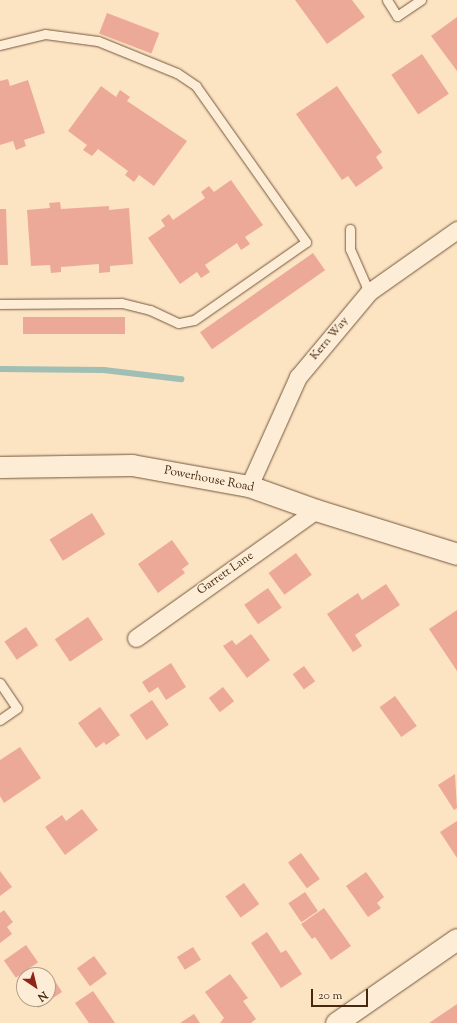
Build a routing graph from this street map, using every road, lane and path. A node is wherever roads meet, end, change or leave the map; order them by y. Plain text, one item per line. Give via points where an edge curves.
1 (387, 0) edge
2 (421, 0) edge
3 (0, 45) edge
4 (350, 228) dead end
5 (457, 230) edge
6 (369, 292) junction
7 (0, 304) edge
8 (0, 467) edge
9 (249, 486) junction
10 (316, 510) junction
11 (457, 554) edge
12 (136, 638) dead end
13 (0, 684) edge
14 (0, 720) edge
15 (457, 939) edge
16 (336, 1023) edge

1 - 2 lane via 398,16
3 - 7 lane via 46,34 98,41 177,73 196,86 306,242 194,320 178,323 150,310 121,303
4 - 6 lane via 350,249
5 - 6 street, Kern Way
6 - 9 street, Kern Way via 298,377
8 - 9 street, Powerhouse Road via 132,465
9 - 10 street, Powerhouse Road
10 - 11 street, Powerhouse Road
10 - 12 street, Garrett Lane
13 - 14 lane via 17,708
15 - 16 street

